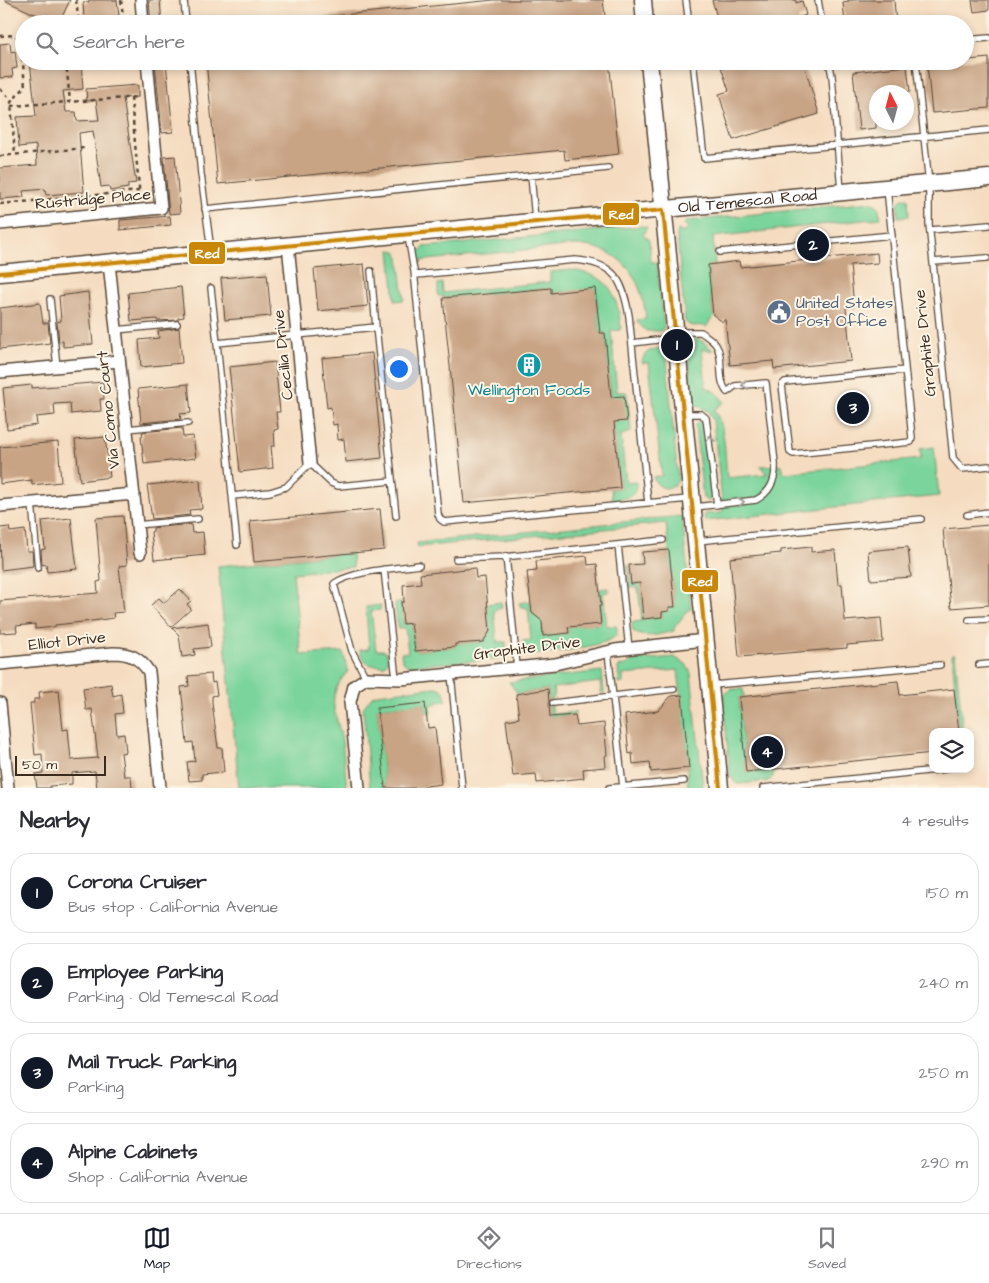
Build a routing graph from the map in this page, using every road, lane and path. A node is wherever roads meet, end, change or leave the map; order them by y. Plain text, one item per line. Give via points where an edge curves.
1 (76, 0) edge
2 (121, 0) edge
3 (141, 0) edge
4 (184, 0) edge
5 (643, 0) edge
6 (686, 0) edge
7 (818, 0) edge
8 (78, 15) edge
9 (123, 15) edge
10 (140, 15) edge
11 (185, 15) edge
12 (644, 15) edge
13 (688, 15) edge
14 (820, 15) edge
15 (0, 36) edge
16 (15, 36) edge
17 (989, 38) edge
18 (974, 39) edge
19 (23, 70) edge
20 (67, 70) edge
21 (148, 70) edge
22 (191, 70) edge
23 (650, 70) edge
24 (694, 70) edge
25 (830, 70) edge
26 (917, 70) edge
27 (0, 89) edge
28 (143, 97) dead end
29 (131, 98) junction
30 (12, 101) junction
31 (70, 102) junction
32 (11, 106) junction
33 (989, 130) edge
34 (924, 136) junction
35 (837, 145) junction
36 (86, 148) dead end
37 (15, 155) junction
38 (0, 156) edge
39 (608, 168) dead end
40 (531, 176) junction
41 (989, 178) edge
42 (929, 184) junction
43 (887, 188) junction
44 (139, 190) junction
45 (841, 193) junction
46 (140, 203) dead end
47 (0, 204) edge
48 (205, 209) junction
49 (663, 210) junction
50 (535, 222) junction
51 (0, 224) edge
52 (989, 224) edge
53 (930, 230) junction
54 (408, 234) junction
55 (892, 235) junction
56 (288, 245) junction
57 (720, 252) dead end
58 (211, 253) junction
59 (987, 258) dead end
60 (933, 262) junction
61 (108, 263) junction
62 (371, 271) dead end
63 (414, 271) junction
64 (0, 273) edge
65 (211, 288) dead end
66 (50, 299) dead end
67 (177, 324) dead end
68 (376, 327) junction
69 (116, 330) junction
70 (297, 335) junction
71 (676, 335) junction
72 (217, 343) junction
73 (632, 343) junction
74 (119, 361) junction
75 (57, 367) junction
76 (905, 370) junction
77 (0, 372) edge
78 (683, 414) junction
79 (188, 423) dead end
80 (127, 430) junction
81 (310, 463) junction
82 (989, 466) edge
83 (392, 481) junction
84 (134, 494) junction
85 (233, 496) junction
86 (32, 503) junction
87 (648, 503) junction
88 (692, 503) junction
89 (717, 505) junction
90 (0, 506) edge
91 (989, 512) edge
92 (967, 515) dead end
93 (396, 516) dead end
94 (198, 519) dead end
95 (921, 519) dead end
96 (137, 525) junction
97 (662, 540) dead end
98 (696, 541) junction
99 (237, 545) dead end
100 (618, 545) junction
101 (140, 553) dead end
102 (506, 556) junction
103 (456, 559) dead end
104 (419, 565) dead end
105 (38, 568) dead end
106 (384, 569) junction
107 (989, 618) edge
108 (969, 620) dead end
109 (705, 640) junction
110 (628, 649) junction
111 (608, 652) junction
112 (0, 664) edge
113 (989, 664) edge
114 (940, 665) dead end
115 (979, 665) dead end
116 (517, 667) junction
117 (451, 674) junction
118 (366, 678) junction
119 (396, 679) junction
120 (710, 685) junction
121 (674, 689) dead end
122 (613, 696) junction
123 (0, 703) edge
124 (553, 703) dead end
125 (929, 771) edge
126 (684, 782) dead end
127 (623, 787) junction
128 (8, 788) edge
129 (160, 788) edge
130 (359, 788) edge
131 (462, 788) edge
132 (609, 788) edge
133 (720, 788) edge
134 (763, 788) edge

1 - 8 path
2 - 9 path
3 - 10 street
4 - 11 lane
5 - 12 street
6 - 13 lane
7 - 14 lane
15 - 16 path
17 - 18 lane
19 - 30 path via 24,87
20 - 31 path
21 - 51 street, Rustridge Place via 161,208
22 - 48 lane
23 - 49 street
24 - 35 lane via 704,158
25 - 35 lane
26 - 34 lane, Graphite Drive
27 - 30 path
28 - 29 path
29 - 31 path
29 - 44 path
30 - 32 path
31 - 32 path
32 - 37 path
33 - 34 lane
34 - 35 lane
34 - 42 lane, Graphite Drive
35 - 45 lane
36 - 37 path
37 - 38 path
39 - 40 lane
40 - 48 lane
40 - 50 lane
41 - 42 street, Old Temescal Road
42 - 43 street, Old Temescal Road
42 - 53 lane, Graphite Drive
43 - 45 street, Old Temescal Road
43 - 55 lane
44 - 46 path
44 - 47 path
45 - 49 street, Old Temescal Road
48 - 58 lane
49 - 50 street, Old Temescal Road
49 - 71 street
50 - 54 street, Old Temescal Road
52 - 53 lane
53 - 60 lane, Graphite Drive
54 - 56 street, Old Temescal Road
54 - 63 lane
55 - 57 lane
55 - 76 lane
56 - 58 street, Old Temescal Road
56 - 70 street, Cecilia Drive
58 - 61 street, Old Temescal Road
59 - 60 lane
60 - 82 lane, Graphite Drive via 953,458 962,469
61 - 64 street, Old Temescal Road
61 - 69 street, Via Como Court
62 - 68 lane
63 - 73 lane via 416,275 423,275 575,260 593,263 614,275 622,284
63 - 87 lane via 440,519 444,522
65 - 72 lane
66 - 75 lane
67 - 69 lane
68 - 70 lane
68 - 83 lane
69 - 74 street, Via Como Court
70 - 72 lane
70 - 81 street, Cecilia Drive
71 - 73 lane
71 - 78 street
89 -> 71 lane via 756,500 774,481 767,386 763,382 735,386 727,392 721,381 716,344 701,332
72 - 85 lane
73 - 87 lane
74 - 75 street
74 - 80 street, Via Como Court
75 - 77 street
76 - 76 lane via 911,442 790,452 782,385 785,382
78 - 88 street
89 -> 78 lane via 706,418 701,414
79 - 80 lane
80 - 84 street, Via Como Court
81 - 83 lane via 338,486
81 - 85 lane via 286,486 270,492
83 - 93 lane
84 - 86 street
84 - 96 street, Via Como Court
85 - 99 lane
86 - 90 street
86 - 105 lane
87 - 88 lane
88 - 89 lane
88 - 98 street
91 - 92 lane
94 - 96 lane
95 - 98 lane
96 - 101 street, Via Como Court
97 - 100 lane
98 - 109 street
100 - 102 lane
100 - 110 lane
102 - 103 lane
102 - 116 lane
104 - 106 lane
106 - 118 lane via 334,584 352,651
106 - 119 lane
107 - 108 lane
109 - 110 street, Graphite Drive
109 - 120 street
110 - 111 street, Graphite Drive
111 - 116 street, Graphite Drive via 555,664
111 - 122 lane
112 - 129 street, Elliot Drive via 113,652 137,658 149,672
113 - 115 lane
114 - 120 lane
116 - 117 street, Graphite Drive
117 - 119 street, Graphite Drive
117 - 131 lane
118 - 119 street, Graphite Drive
118 - 130 street via 354,686 350,702
120 - 133 street
121 - 122 lane
122 - 124 lane
122 - 127 lane
123 - 128 street
125 - 134 lane
126 - 127 lane
127 - 132 lane

